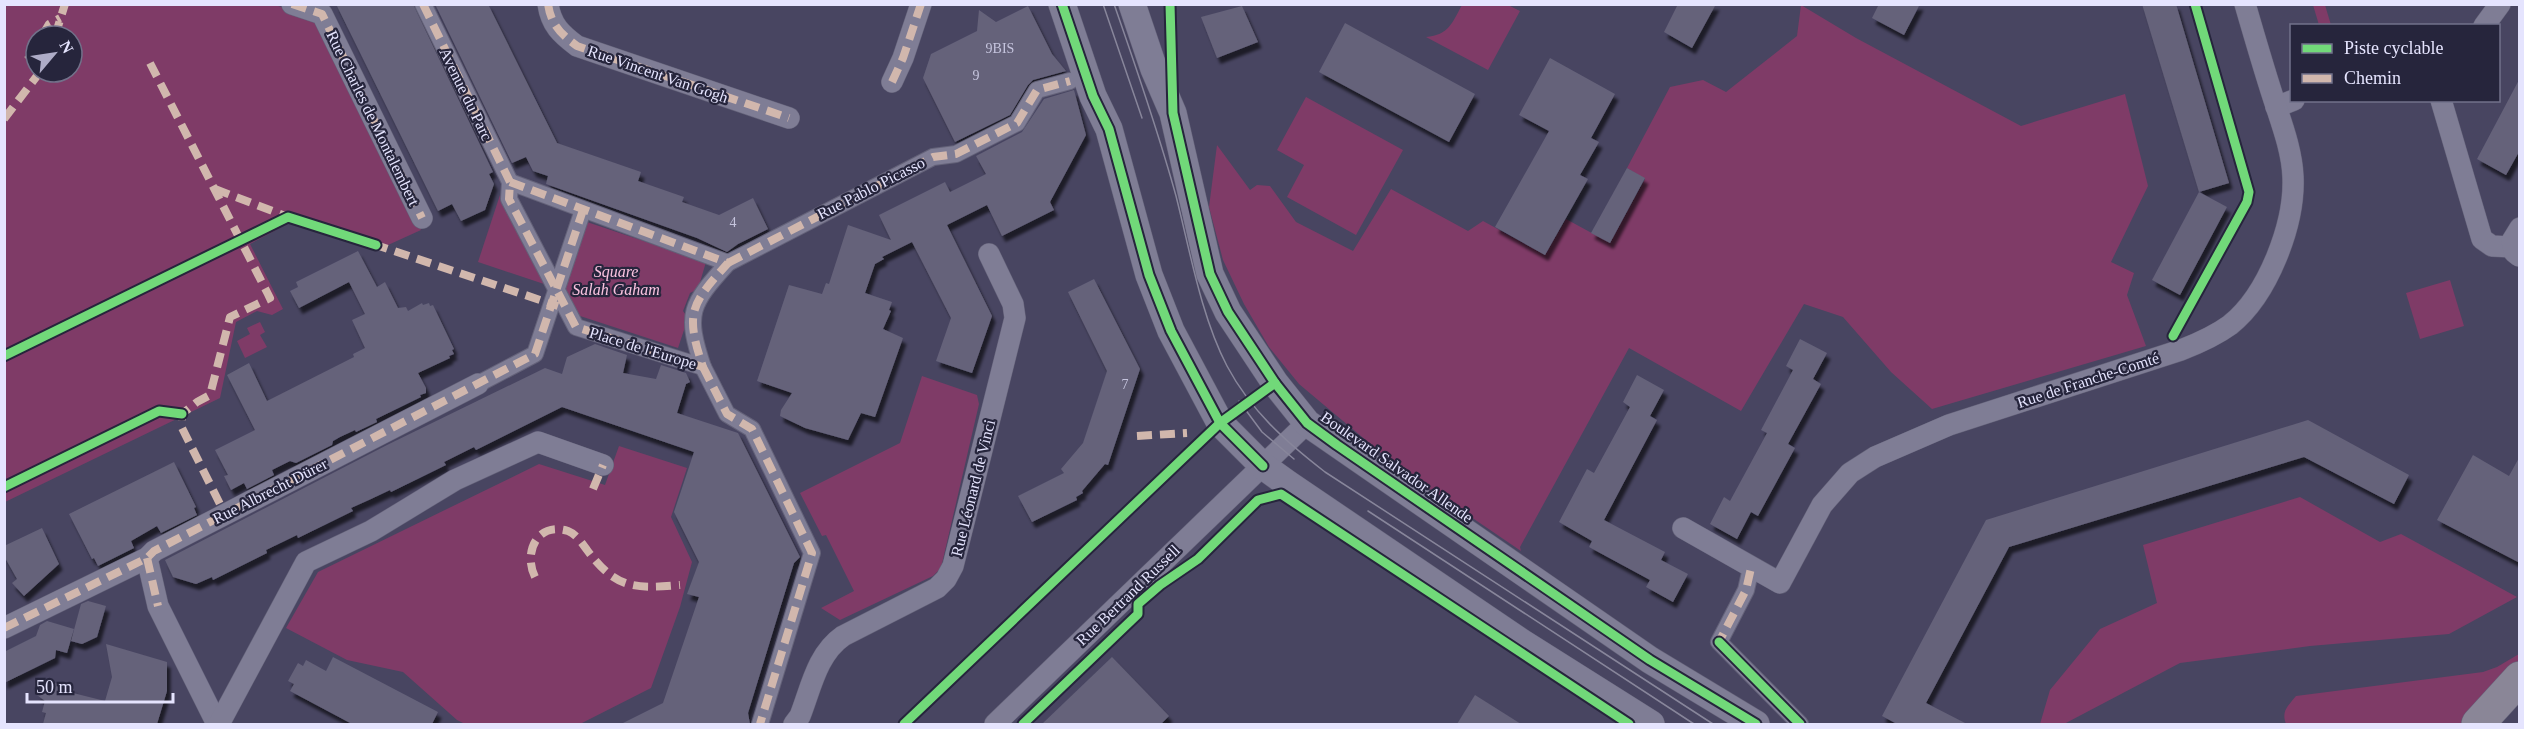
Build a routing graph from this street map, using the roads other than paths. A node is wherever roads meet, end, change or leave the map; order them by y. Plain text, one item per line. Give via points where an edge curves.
1 (292, 4) edge
2 (423, 4) edge
3 (548, 4) edge
4 (921, 4) edge
5 (1062, 4) edge
6 (1132, 4) edge
7 (2245, 4) edge
8 (2500, 4) edge
9 (2485, 24) edge
10 (1070, 81) dead end
11 (892, 82) dead end
12 (2442, 102) edge
13 (2285, 104) edge
14 (789, 118) dead end
15 (510, 182) junction
16 (583, 210) junction
17 (422, 218) dead end
18 (2517, 244) edge
19 (988, 254) dead end
20 (728, 264) junction
21 (556, 291) junction
22 (703, 367) junction
23 (478, 384) joint
24 (1307, 423) junction
25 (603, 465) dead end
26 (1263, 466) junction
27 (1683, 528) dead end
28 (147, 558) junction
29 (1751, 568) junction
30 (4, 628) edge
31 (2520, 678) edge
32 (218, 724) edge
33 (760, 724) edge
34 (794, 724) edge
35 (995, 724) edge
36 (1651, 724) edge
37 (1756, 724) edge
38 (1800, 724) edge
39 (2478, 724) edge

1 - 17 street, Rue Charles de Montalembert via 322,15
2 - 15 street, Avenue du Parc
3 - 14 street, Rue Vincent Van Gogh via 550,17 560,33 577,46
4 - 11 street
5 - 26 street via 1093,96 1109,129 1149,275 1171,331 1220,423
6 - 24 street, Boulevard Salvador Allende via 1173,112 1210,274 1246,340
7 - 13 street, Rue de Franche-Comté
8 - 9 street
10 - 20 street, Rue Pablo Picasso via 1037,90 1017,123 956,154 933,157
12 - 18 street via 2482,239 2492,246
13 - 29 street, Rue de Franche-Comté via 2285,136 2293,176 2291,211 2278,255 2254,300 2232,324 2210,339 2181,350 1949,425 1875,457 1850,473 1822,505 1780,583
15 - 16 street
15 - 21 street, Place de l'Europe via 509,199
16 - 20 street
16 - 21 street
19 - 34 street, Rue Léonard de Vinci via 1013,304 1015,318 953,566 937,588 833,642
20 - 22 street, Place de l'Europe via 699,296 694,311 691,330
21 - 22 street, Place de l'Europe via 576,327
21 - 23 street, Rue Albrecht Dürer via 535,354
22 - 33 street via 728,414 752,429 812,553
23 - 28 street, Rue Albrecht Dürer
24 - 26 street, Rue Bertrand Russell
24 - 37 street, Boulevard Salvador Allende via 1650,660
25 - 32 street via 538,442 455,480 370,531 306,562
26 - 35 street, Rue Bertrand Russell
26 - 36 street via 1521,642
27 - 29 street, Rue de Franche-Comté
28 - 30 street, Rue Albrecht Dürer
28 - 32 street via 158,606
29 - 38 street via 1746,590 1719,642
31 - 39 main road

